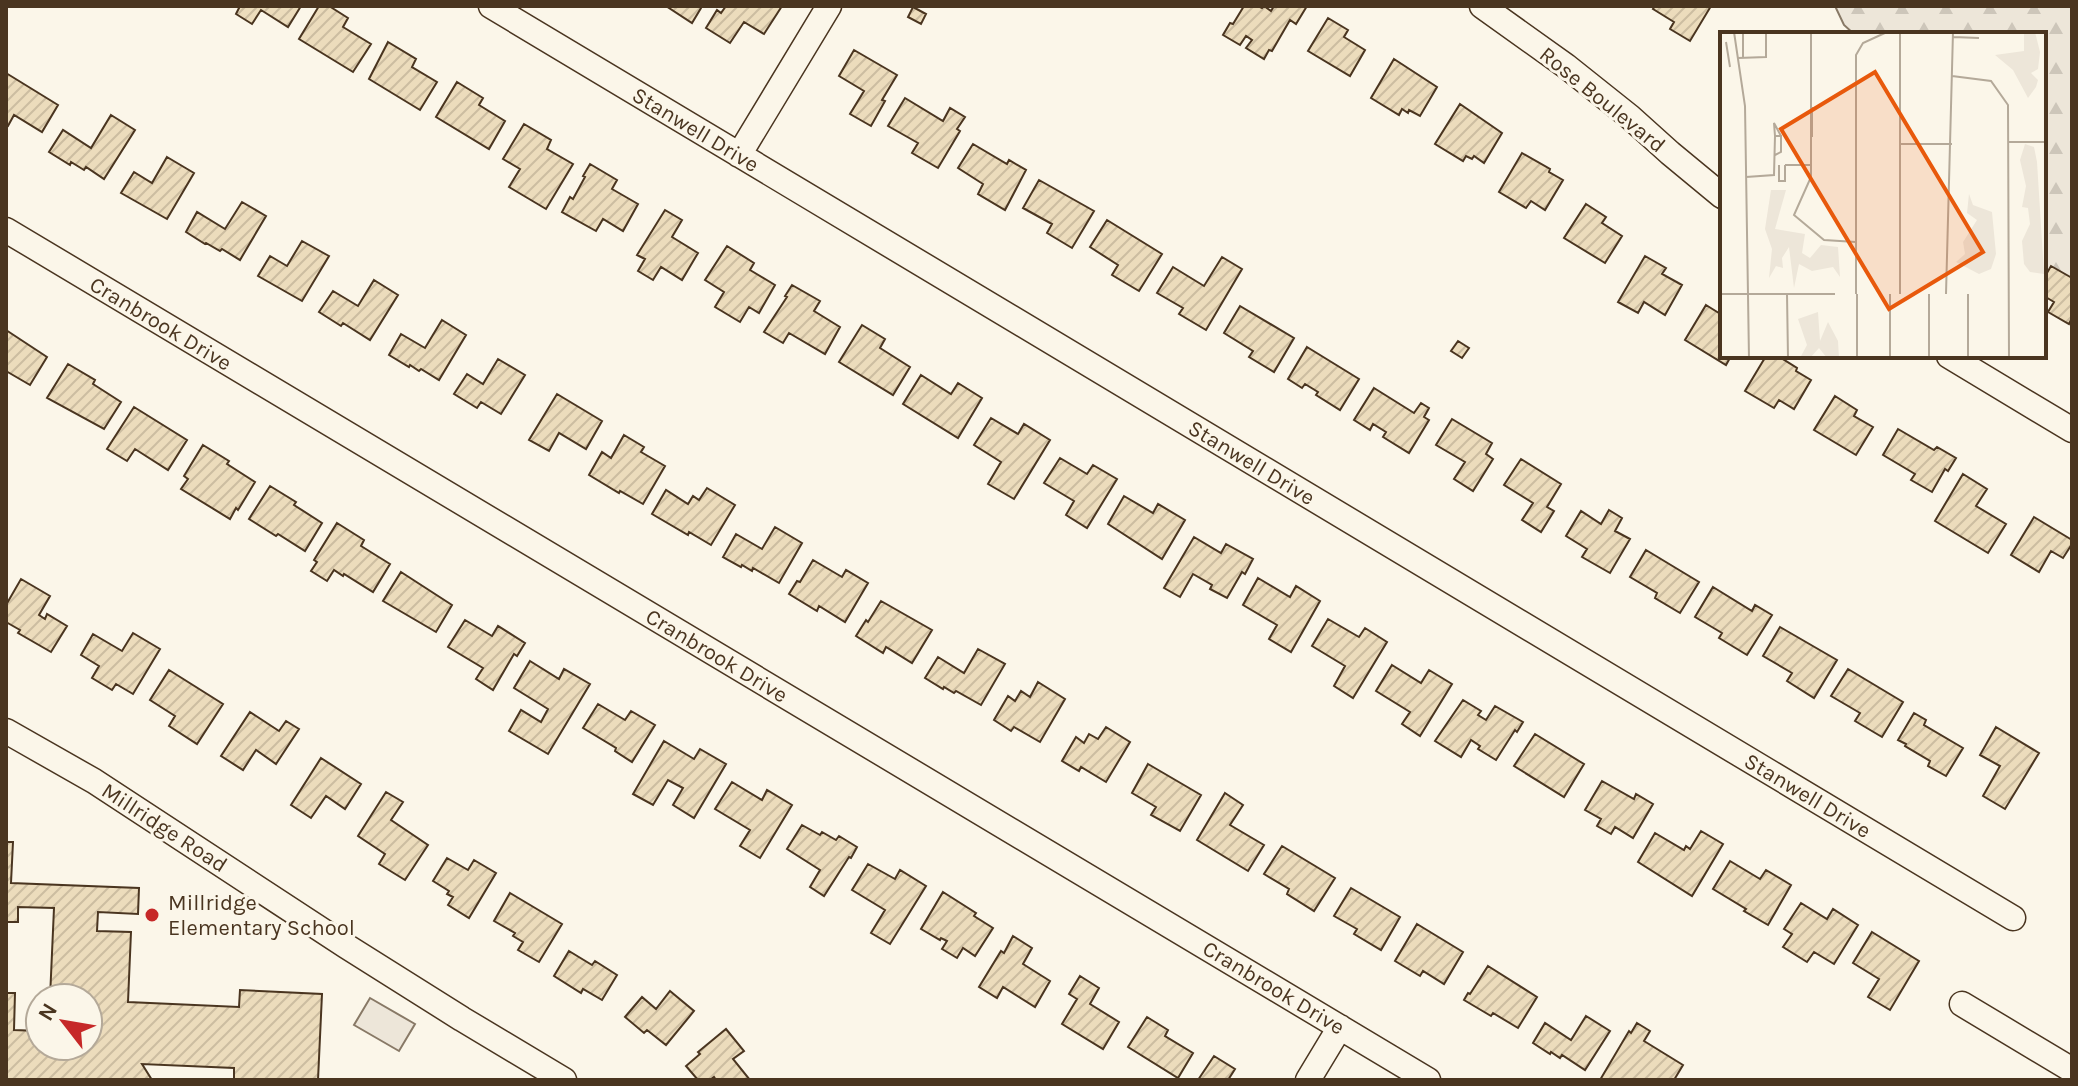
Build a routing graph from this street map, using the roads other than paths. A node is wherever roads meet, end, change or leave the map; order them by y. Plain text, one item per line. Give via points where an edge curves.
1 (491, 6) edge
2 (829, 6) edge
3 (1482, 6) edge
4 (739, 155) junction
5 (1720, 194) edge
6 (6, 230) edge
7 (1952, 358) edge
8 (2072, 430) edge
9 (6, 731) edge
10 (2013, 918) dead end
11 (1962, 1004) dead end
12 (1340, 1027) junction
13 (2072, 1070) edge
14 (564, 1080) edge
15 (1308, 1080) edge
16 (1428, 1080) edge

1 - 4 street, Stanwell Drive
2 - 4 street
3 - 5 street, Rose Boulevard via 1566,66
4 - 10 street, Stanwell Drive
6 - 12 street, Cranbrook Drive
7 - 8 street
9 - 14 street, Millridge Road via 94,781
11 - 13 street
12 - 15 street
12 - 16 street, Cranbrook Drive

